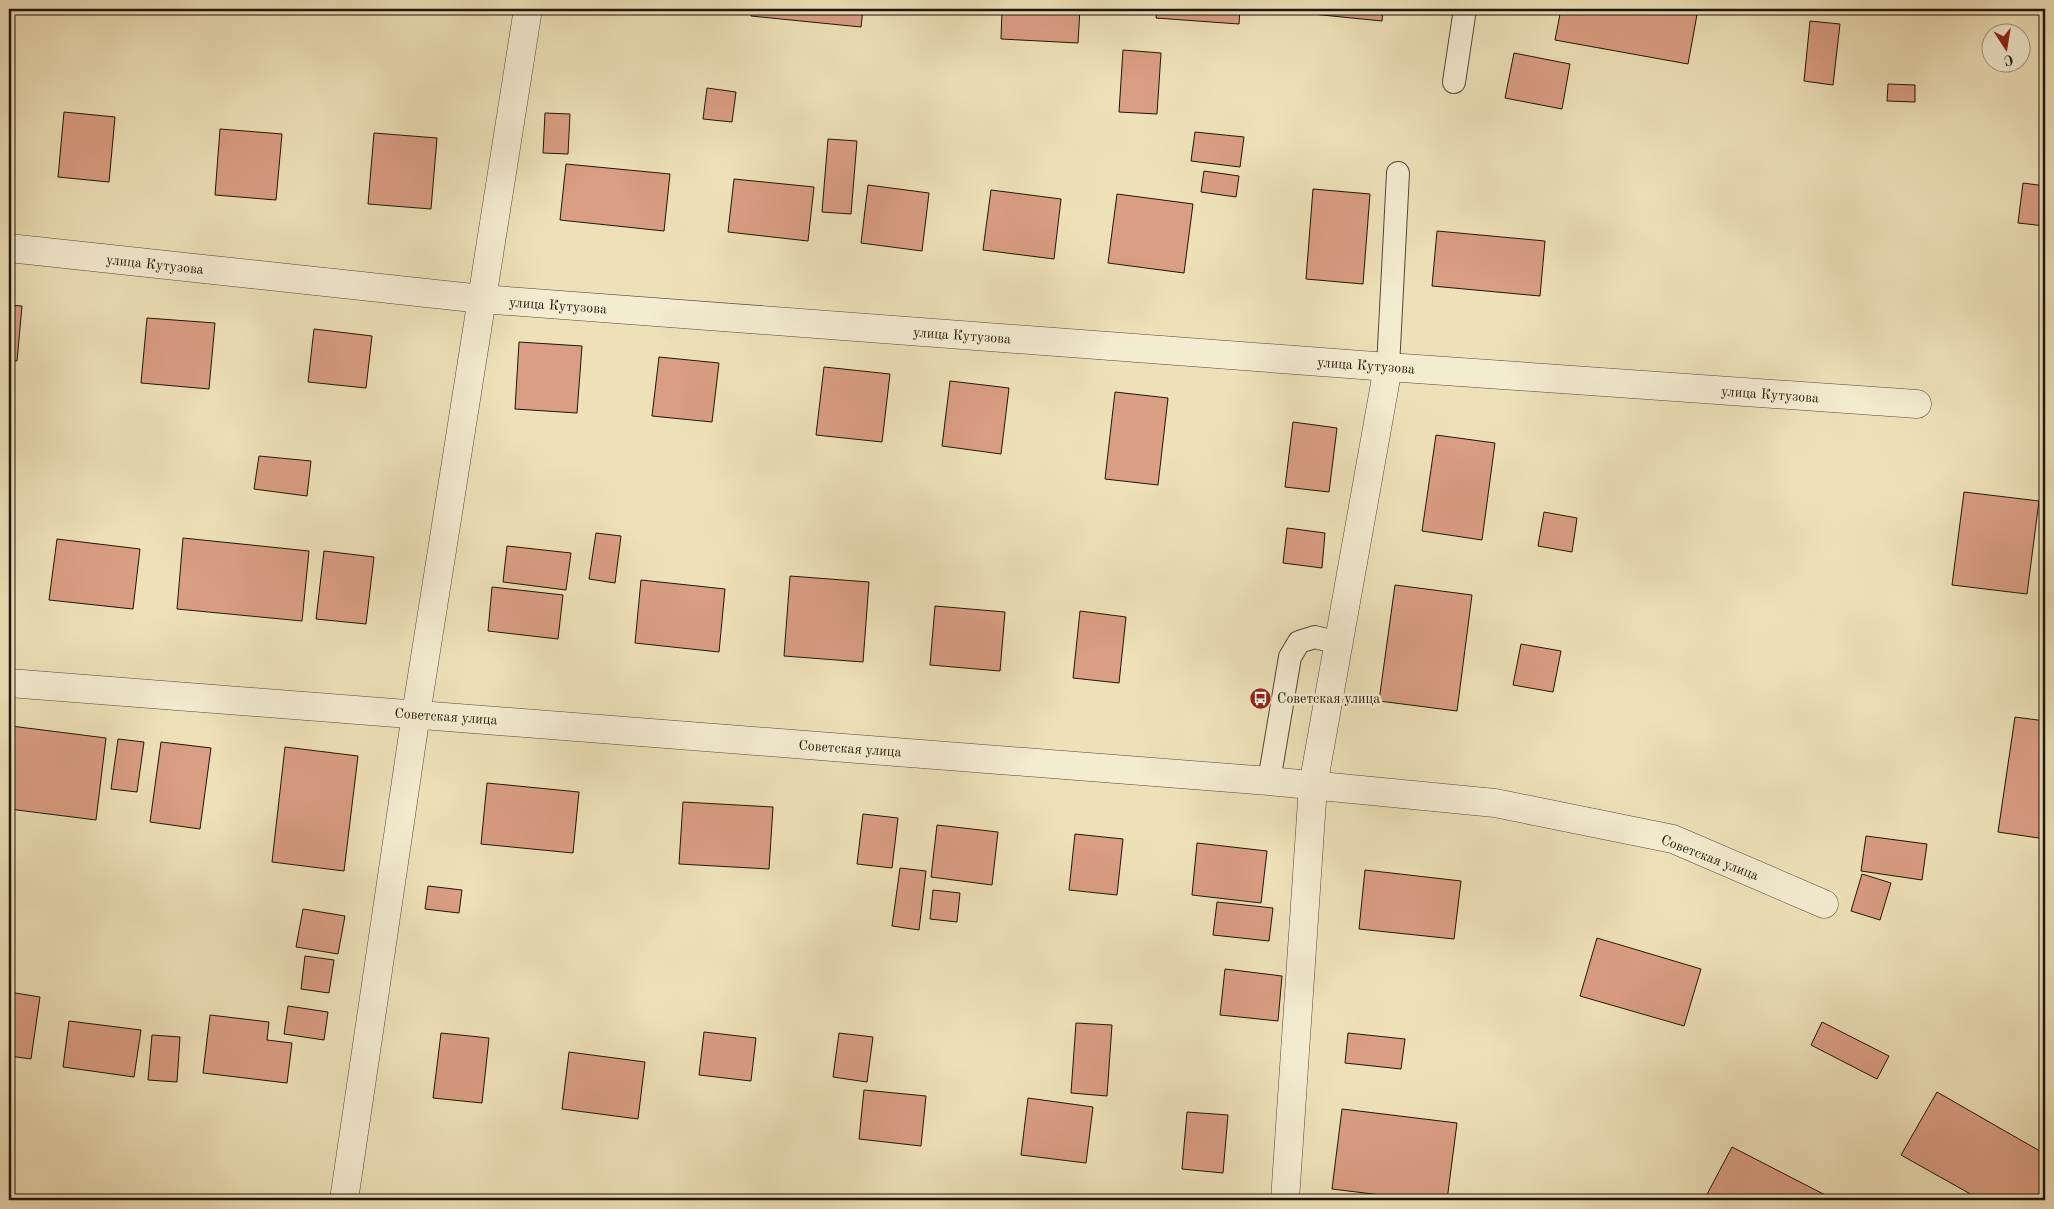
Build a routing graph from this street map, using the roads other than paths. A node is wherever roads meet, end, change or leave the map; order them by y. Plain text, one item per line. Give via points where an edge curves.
1 (528, 9) edge
2 (1465, 9) edge
3 (1454, 82) dead end
4 (1398, 173) dead end
5 (9, 248) edge
6 (482, 299) junction
7 (1388, 367) junction
8 (1917, 404) dead end
9 (1338, 643) junction
10 (9, 683) edge
11 (416, 714) junction
12 (1269, 781) junction
13 (1313, 786) junction
14 (1824, 904) dead end
15 (344, 1200) edge
16 (1284, 1200) edge

1 - 6 street
2 - 3 lane
4 - 7 lane
5 - 6 street, улица Кутузова
6 - 7 street, улица Кутузова
6 - 11 street
7 - 8 street, улица Кутузова
7 - 9 street
9 - 12 lane via 1315,637 1300,642 1290,657
9 - 13 street
10 - 11 street, Советская улица
11 - 12 street, Советская улица
11 - 15 street
12 - 13 street, Советская улица
13 - 14 street, Советская улица via 1495,803 1673,839
13 - 16 street

